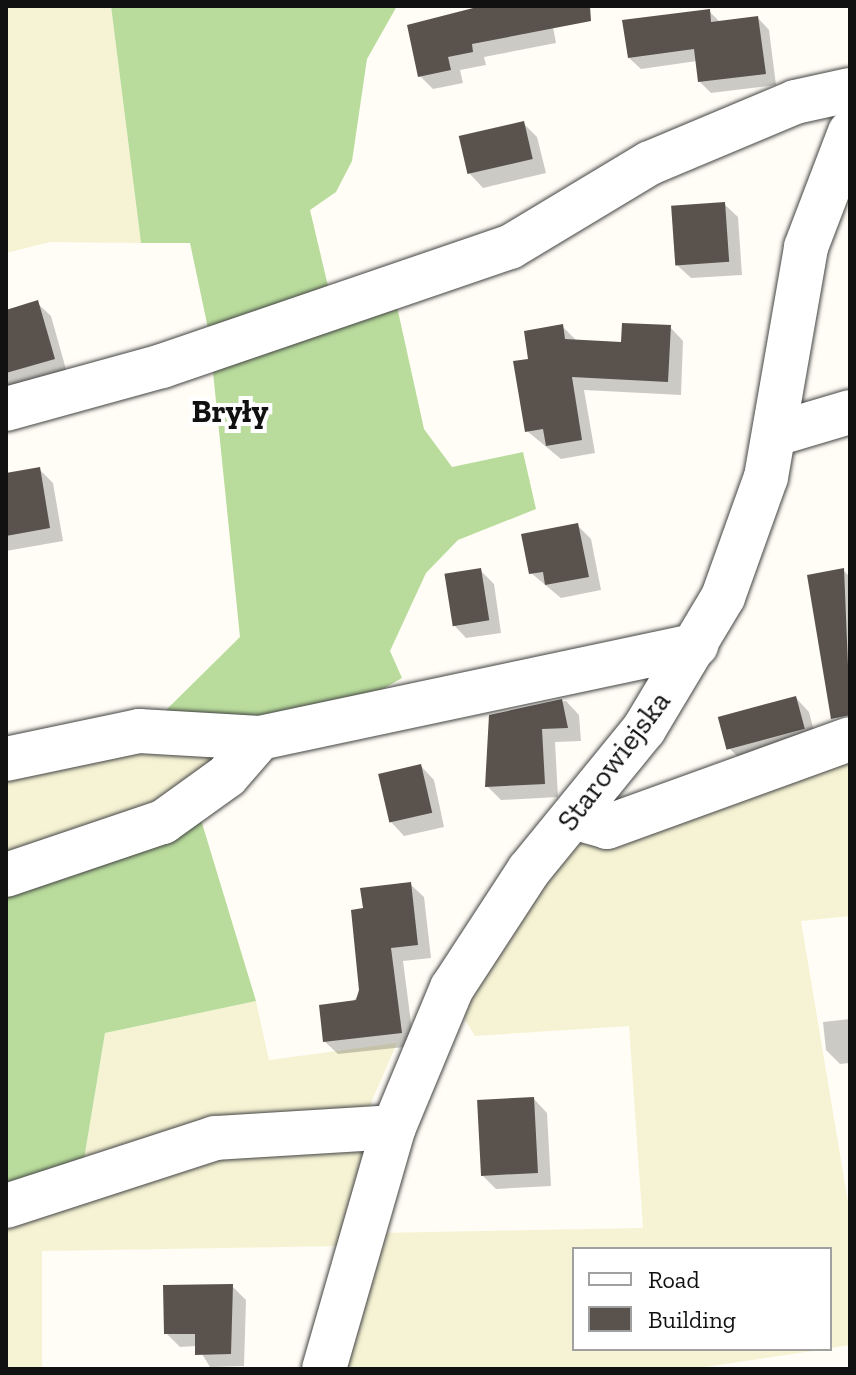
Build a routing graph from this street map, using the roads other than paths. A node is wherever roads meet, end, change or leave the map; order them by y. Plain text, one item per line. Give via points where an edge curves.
1 (850, 90) edge
2 (850, 132) edge
3 (6, 409) edge
4 (850, 412) edge
5 (776, 434) junction
6 (696, 645) junction
7 (260, 738) junction
8 (850, 739) edge
9 (6, 759) edge
10 (573, 817) junction
11 (6, 875) edge
12 (394, 1127) junction
13 (6, 1206) edge
14 (324, 1369) edge

1 - 3 street via 795,102 650,163 510,247 162,366
2 - 5 street, Starowiejska via 800,271
4 - 5 street
5 - 6 street, Starowiejska via 750,532
6 - 7 street
6 - 10 street, Starowiejska via 644,729
7 - 9 street via 139,731
7 - 11 street via 227,776 163,822
8 - 10 street via 607,827
10 - 12 street, Starowiejska via 452,988
12 - 13 street via 215,1138
12 - 14 street, Starowiejska

